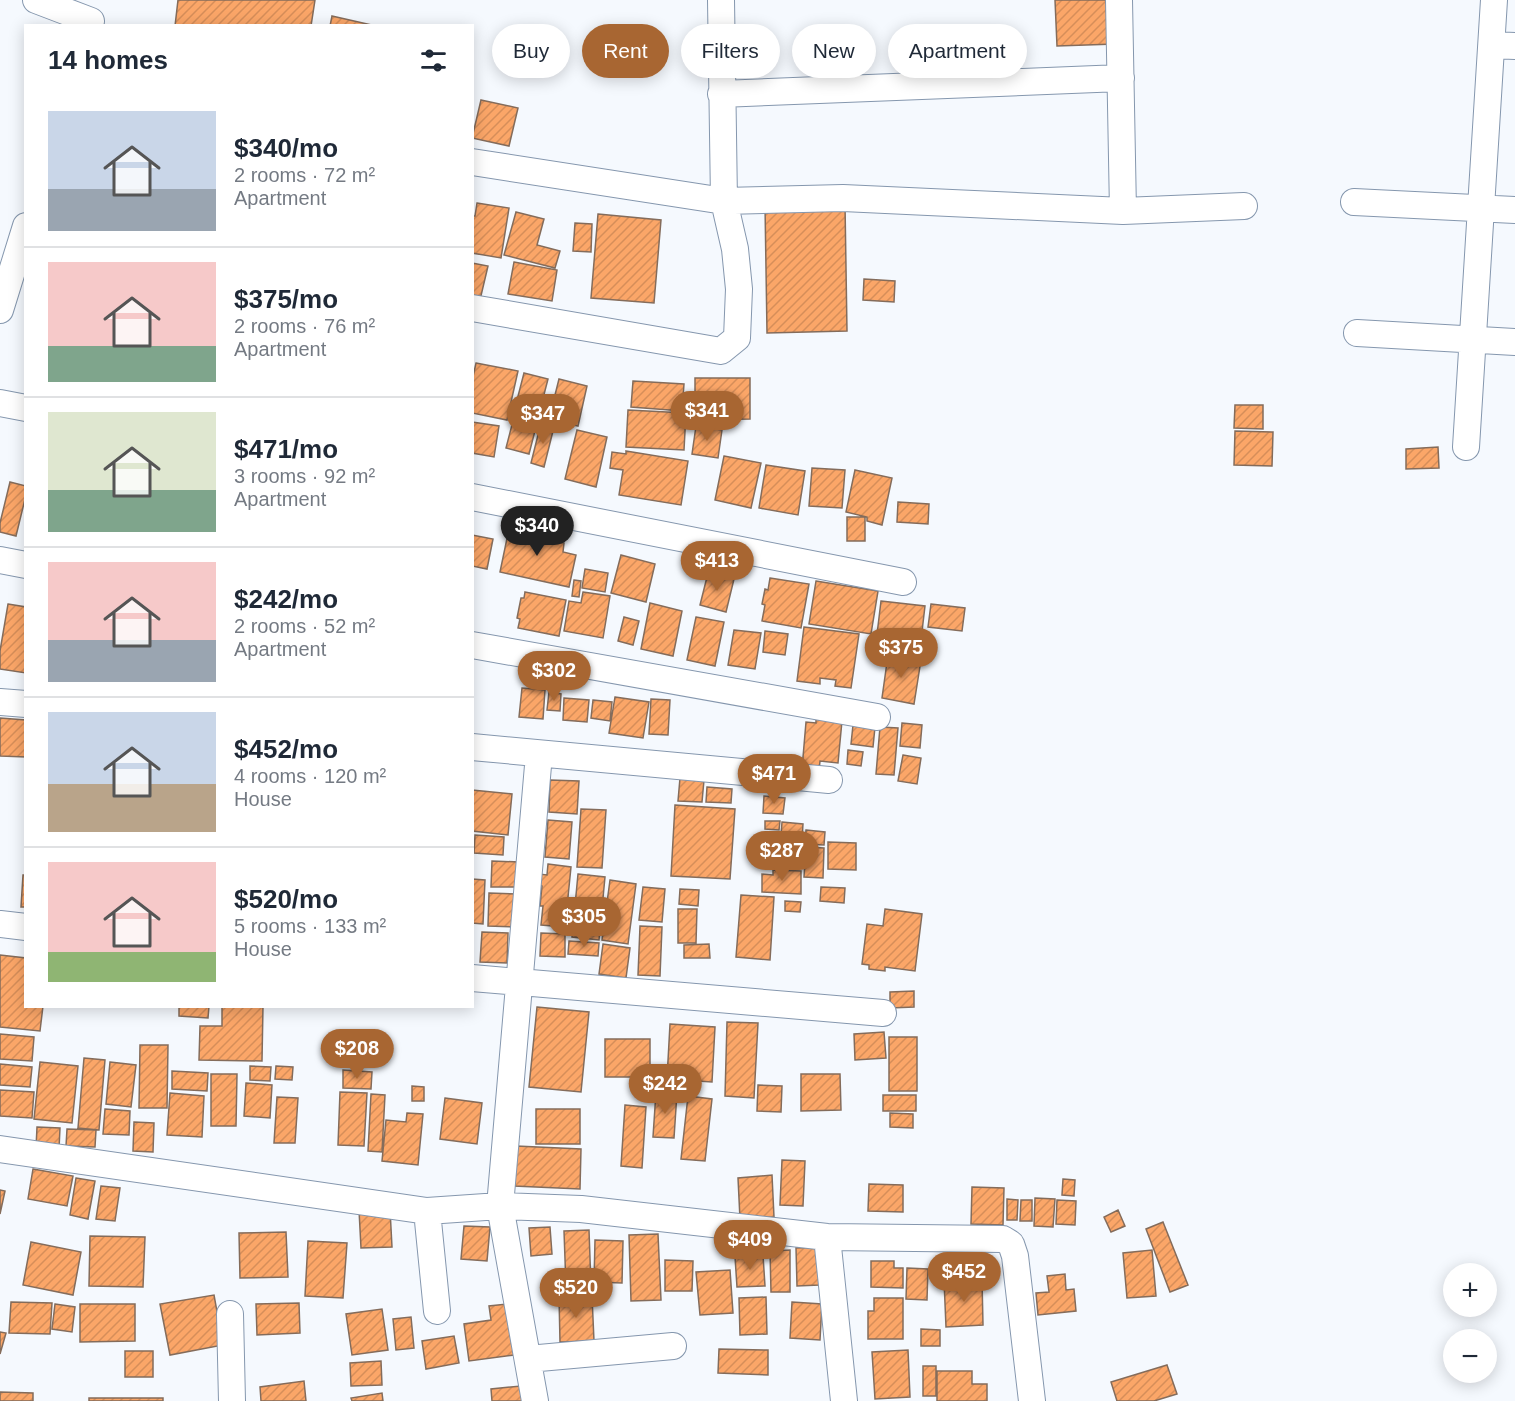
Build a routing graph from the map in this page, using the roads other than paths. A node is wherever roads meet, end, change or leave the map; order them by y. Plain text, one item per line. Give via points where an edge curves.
1 (36, 0) edge
2 (721, 0) edge
3 (1119, 0) edge
4 (1494, 0) edge
5 (92, 15) edge
6 (1503, 45) edge
7 (1121, 78) junction
8 (721, 94) junction
9 (474, 162) edge
10 (724, 201) junction
11 (1354, 202) dead end
12 (1244, 206) dead end
13 (1481, 207) junction
14 (1515, 210) edge
15 (1124, 211) junction
16 (24, 232) edge
17 (474, 308) edge
18 (0, 310) edge
19 (1357, 333) dead end
20 (1473, 339) junction
21 (1515, 342) edge
22 (0, 403) edge
23 (24, 408) edge
24 (1466, 447) dead end
25 (474, 497) edge
26 (0, 560) edge
27 (24, 565) edge
28 (903, 582) dead end
29 (474, 645) edge
30 (0, 702) edge
31 (24, 704) edge
32 (877, 717) dead end
33 (474, 747) edge
34 (539, 754) junction
35 (829, 780) dead end
36 (0, 924) edge
37 (24, 927) edge
38 (474, 978) edge
39 (518, 983) junction
40 (883, 1013) dead end
41 (0, 1149) edge
42 (500, 1206) junction
43 (427, 1211) junction
44 (827, 1237) junction
45 (437, 1311) dead end
46 (230, 1314) dead end
47 (673, 1346) dead end
48 (528, 1359) junction
49 (232, 1401) edge
50 (535, 1401) edge
51 (843, 1401) edge
52 (1032, 1401) edge

1 - 5 street
2 - 8 street
3 - 7 street
4 - 6 street
6 - 13 street
7 - 8 street
7 - 15 street
8 - 10 street
9 - 10 street
10 - 15 street via 843,198
10 - 17 street via 739,289 737,338 721,351
11 - 13 street
12 - 15 street
13 - 14 street
13 - 20 street
16 - 18 street
19 - 20 street
20 - 21 street
20 - 24 street
22 - 23 street
25 - 28 street
26 - 27 street
29 - 32 street
30 - 31 street
33 - 34 street
34 - 35 street
34 - 39 street
36 - 37 street
38 - 39 street
39 - 40 street
39 - 42 street
41 - 43 street
42 - 43 street
42 - 44 street via 581,1209
42 - 48 street
43 - 45 street
44 - 51 street
44 - 52 street via 1003,1239 1011,1244
46 - 49 street
47 - 48 street
48 - 50 street

